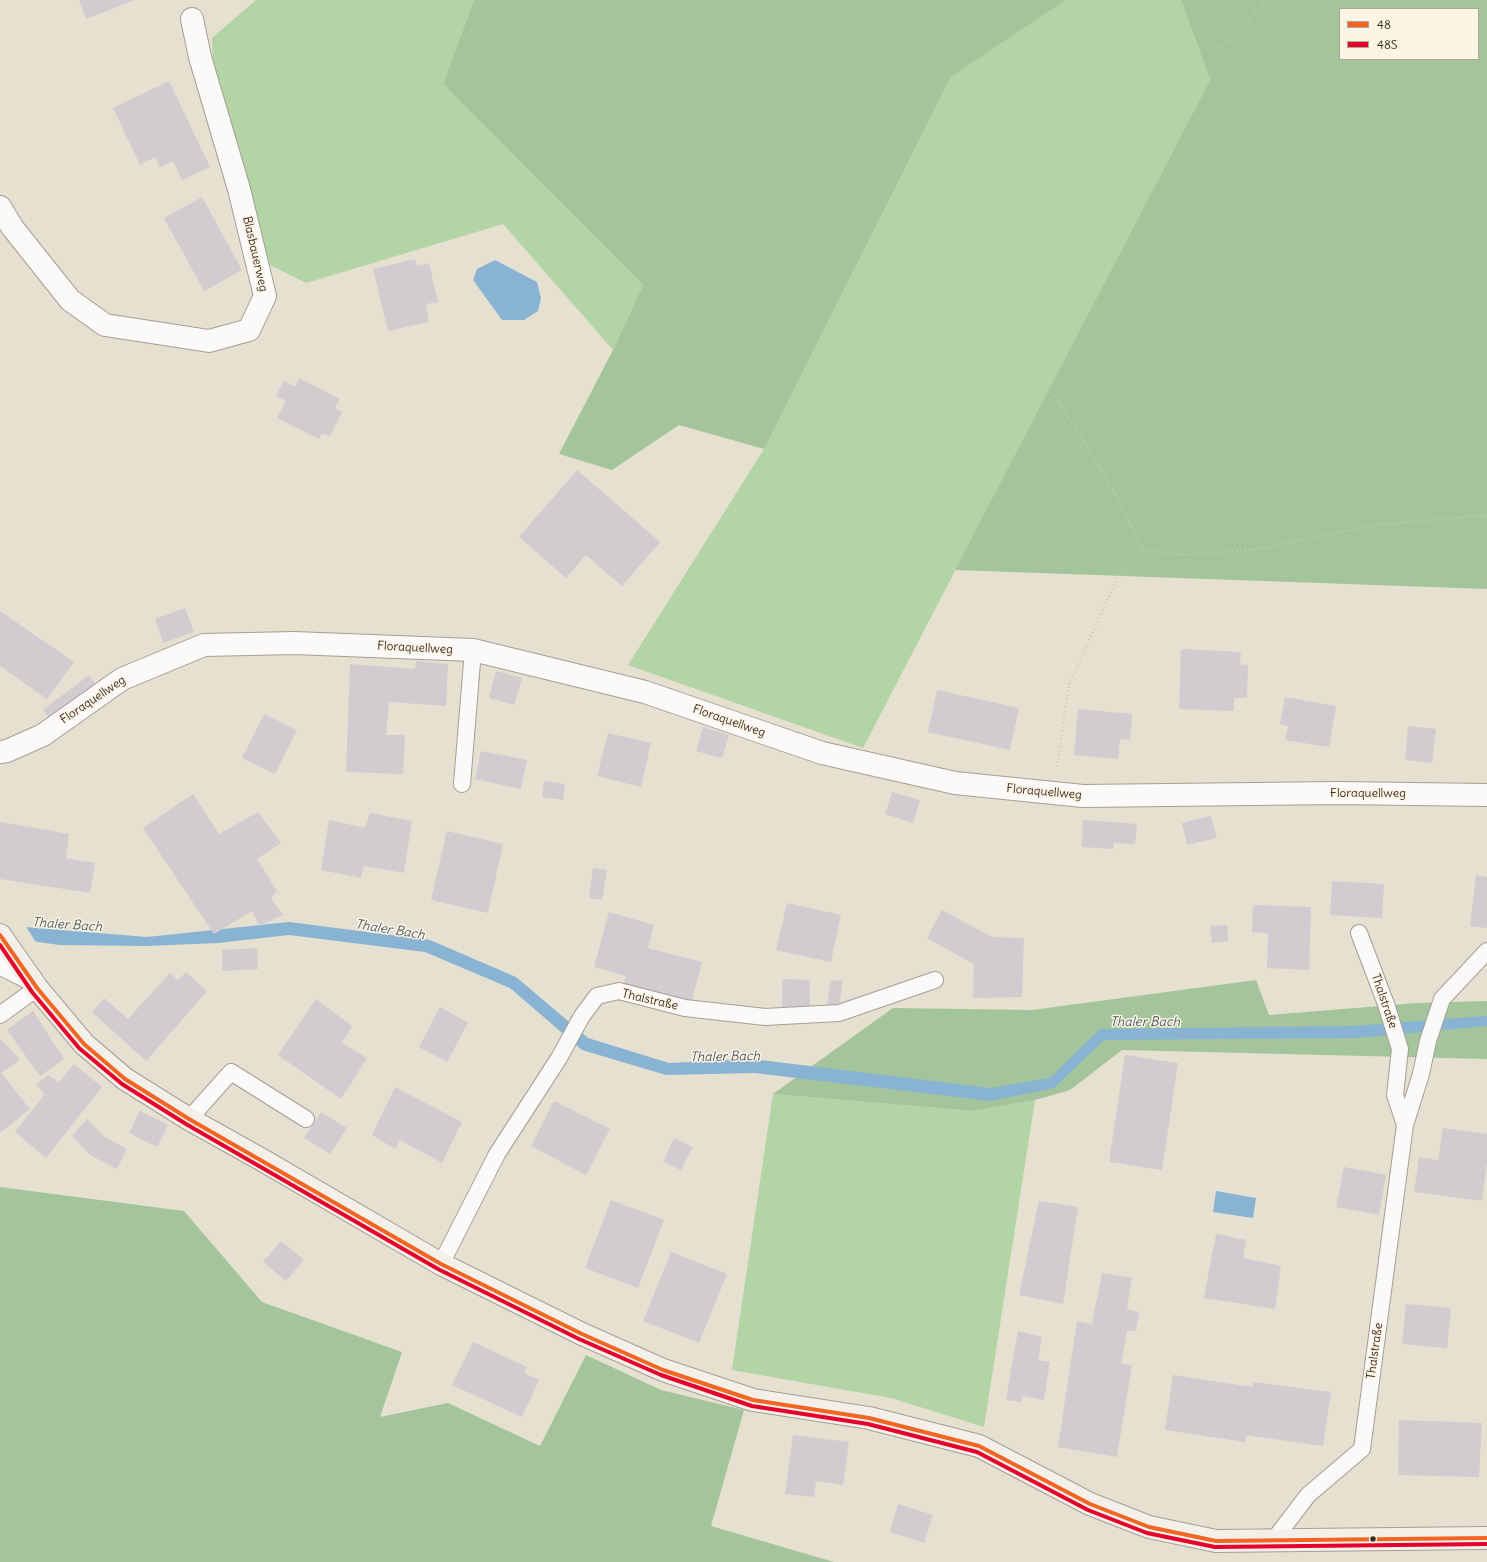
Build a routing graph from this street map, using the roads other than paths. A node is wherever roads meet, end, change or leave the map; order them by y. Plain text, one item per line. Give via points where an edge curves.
1 (192, 19) dead end
2 (0, 207) edge
3 (473, 650) junction
4 (0, 752) edge
5 (462, 784) dead end
6 (1487, 795) edge
7 (1359, 933) dead end
8 (0, 935) edge
9 (1487, 951) edge
10 (7, 958) edge
11 (935, 980) dead end
12 (34, 984) junction
13 (0, 1015) edge
14 (1398, 1070) junction
15 (1421, 1074) junction
16 (189, 1119) junction
17 (306, 1119) dead end
18 (1405, 1125) junction
19 (441, 1264) junction
20 (1487, 1538) edge
21 (1273, 1541) junction

1 - 2 street, Blasbauerweg via 200,57 239,189 265,296 249,330 210,341 105,325 70,300 12,227
3 - 4 street, Floraquellweg via 294,643 204,645 122,678 43,735 7,752
3 - 5 lane
3 - 6 street, Floraquellweg via 645,692 822,753 955,784 1083,796 1338,793
7 - 14 lane, Thalstraße via 1400,1049
8 - 10 main road
9 - 15 lane, Thalstraße via 1442,999 1428,1041
10 - 12 main road
11 - 19 lane, Thalstraße via 839,1013 765,1016 685,1008 620,991 597,996 582,1016 559,1058 498,1154
12 - 13 lane
12 - 16 main road via 84,1044 125,1079
14 - 15 lane
14 - 18 lane, Thalstraße via 1395,1095
15 - 18 lane, Thalstraße
16 - 17 lane via 231,1072
16 - 19 main road
18 - 21 lane, Thalstraße via 1362,1449 1308,1495
19 - 21 main road via 582,1334 663,1370 753,1400 868,1418 980,1446 1090,1504 1149,1527 1216,1541
20 - 21 main road

